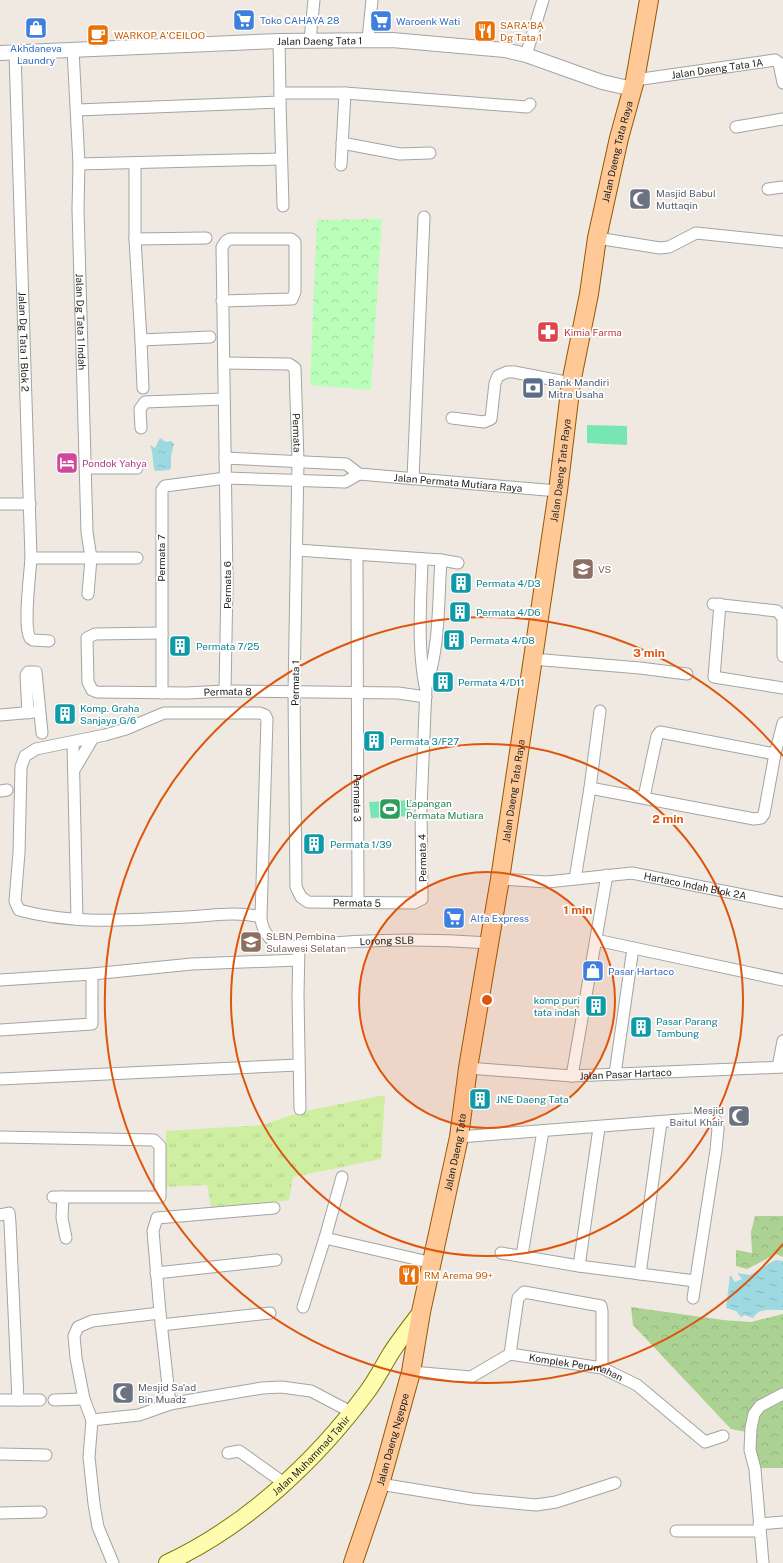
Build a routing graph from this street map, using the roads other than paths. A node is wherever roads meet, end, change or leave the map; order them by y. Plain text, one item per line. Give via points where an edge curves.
1 (314, 0) edge
2 (372, 0) edge
3 (543, 0) edge
4 (649, 0) edge
5 (368, 39) junction
6 (310, 40) junction
7 (279, 41) junction
8 (73, 50) junction
9 (15, 52) junction
10 (0, 53) edge
11 (526, 56) junction
12 (783, 83) edge
13 (634, 84) junction
14 (345, 93) junction
15 (280, 97) junction
16 (530, 104) dead end
17 (76, 110) junction
18 (783, 119) edge
19 (736, 127) dead end
20 (342, 143) junction
21 (430, 153) dead end
22 (280, 159) junction
23 (135, 163) junction
24 (79, 164) junction
25 (341, 165) dead end
26 (783, 186) edge
27 (768, 189) dead end
28 (282, 206) dead end
29 (424, 216) dead end
30 (206, 238) dead end
31 (597, 238) junction
32 (135, 239) junction
33 (783, 242) edge
34 (222, 301) junction
35 (210, 337) dead end
36 (141, 340) junction
37 (224, 363) junction
38 (571, 383) junction
39 (143, 388) dead end
40 (223, 399) junction
41 (452, 418) dead end
42 (141, 428) dead end
43 (225, 458) junction
44 (298, 461) junction
45 (87, 468) junction
46 (137, 468) dead end
47 (359, 474) junction
48 (226, 478) junction
49 (297, 479) junction
50 (413, 479) junction
51 (558, 490) junction
52 (0, 504) edge
53 (30, 504) junction
54 (297, 550) junction
55 (357, 555) junction
56 (32, 558) junction
57 (91, 558) junction
58 (137, 558) dead end
59 (422, 559) junction
60 (441, 560) junction
61 (458, 563) dead end
62 (88, 594) dead end
63 (162, 633) junction
64 (49, 641) dead end
65 (783, 656) edge
66 (532, 659) junction
67 (687, 674) dead end
68 (783, 688) edge
69 (225, 691) junction
70 (162, 693) junction
71 (294, 693) junction
72 (358, 693) junction
73 (426, 694) junction
74 (600, 711) dead end
75 (40, 712) junction
76 (28, 713) junction
77 (0, 715) edge
78 (783, 723) edge
79 (42, 733) dead end
80 (93, 738) junction
81 (74, 743) junction
82 (775, 754) junction
83 (74, 770) junction
84 (590, 788) junction
85 (644, 797) junction
86 (607, 875) junction
87 (500, 879) junction
88 (575, 879) junction
89 (296, 887) joint
90 (423, 896) joint
91 (358, 902) junction
92 (783, 903) edge
93 (261, 918) junction
94 (77, 919) junction
95 (596, 940) junction
96 (489, 943) junction
97 (299, 946) junction
98 (633, 948) junction
99 (298, 960) junction
100 (92, 974) junction
101 (0, 980) edge
102 (783, 980) edge
103 (0, 1030) edge
104 (783, 1041) edge
105 (298, 1065) junction
106 (780, 1067) edge
107 (468, 1068) junction
108 (615, 1074) junction
109 (572, 1076) junction
110 (0, 1079) edge
111 (300, 1109) dead end
112 (661, 1122) junction
113 (599, 1128) junction
114 (543, 1131) junction
115 (0, 1137) edge
116 (460, 1137) junction
117 (342, 1177) dead end
118 (274, 1208) dead end
119 (0, 1215) edge
120 (66, 1238) dead end
121 (325, 1238) junction
122 (501, 1253) dead end
123 (522, 1255) junction
124 (276, 1260) dead end
125 (433, 1263) junction
126 (579, 1266) junction
127 (156, 1273) junction
128 (640, 1274) junction
129 (695, 1281) junction
130 (693, 1298) dead end
131 (303, 1307) dead end
132 (160, 1312) junction
133 (421, 1312) junction
134 (270, 1313) dead end
135 (161, 1325) junction
136 (510, 1354) junction
137 (602, 1368) junction
138 (411, 1372) junction
139 (783, 1394) edge
140 (84, 1399) junction
141 (0, 1400) edge
142 (18, 1400) junction
143 (40, 1400) dead end
144 (54, 1400) dead end
145 (170, 1404) junction
146 (351, 1412) junction
147 (92, 1420) junction
148 (723, 1436) dead end
149 (228, 1453) dead end
150 (0, 1454) edge
151 (46, 1455) dead end
152 (284, 1483) junction
153 (615, 1483) dead end
154 (380, 1484) junction
155 (41, 1512) dead end
156 (0, 1513) edge
157 (783, 1522) edge
158 (759, 1528) junction
159 (676, 1531) dead end
160 (113, 1563) edge
161 (167, 1563) edge
162 (353, 1563) edge
163 (763, 1563) edge

1 - 6 street
2 - 5 street
3 - 11 street
4 - 13 main road, Jalan Daeng Tata Raya
5 - 6 street, Jalan Daeng Tata 1
5 - 11 street, Jalan Daeng Tata 1 via 470,46 505,50
6 - 7 street, Jalan Daeng Tata 1
7 - 8 street, Jalan Daeng Tata 1
7 - 15 street
8 - 9 street, Jalan Daeng Tata 1
8 - 17 street, Jalan Dg Tata 1 Indah
9 - 10 street, Jalan Daeng Tata 1
9 - 53 street, Jalan Dg Tata 1 Blok 2
11 - 13 street, Jalan Daeng Tata 1 via 602,82
12 - 13 street, Jalan Daeng Tata 1A via 779,63 775,60
13 - 31 main road, Jalan Daeng Tata Raya
14 - 15 street
14 - 16 street via 513,107 527,107
14 - 20 street
15 - 17 street
15 - 22 street
17 - 24 street, Jalan Dg Tata 1 Indah
18 - 19 street
20 - 21 street via 400,154
20 - 25 street
22 - 23 street
22 - 28 street
23 - 24 street
23 - 32 street
24 - 45 street, Jalan Dg Tata 1 Indah via 78,209
26 - 27 street
29 - 50 street
30 - 32 street
31 - 33 street via 660,248 670,247 696,233
31 - 38 main road, Jalan Daeng Tata Raya via 589,294
32 - 36 street
34 - 34 street via 292,299 295,292 295,242 291,239 226,241 222,247
34 - 37 street
35 - 36 street
36 - 39 street
37 - 40 street
37 - 44 street, Permata via 293,365
38 - 41 street via 507,372 498,376 495,383 491,419 484,422
38 - 51 main road, Jalan Daeng Tata Raya
40 - 42 street via 145,402 140,409
40 - 43 street
43 - 44 street, Jalan Permata Mutiara Raya
43 - 48 street
44 - 47 street, Jalan Permata Mutiara Raya via 346,464
44 - 49 street, Permata
45 - 46 street
45 - 57 street, Jalan Dg Tata 1 Indah via 87,532
47 - 49 street, Jalan Permata Mutiara Raya via 345,482
47 - 50 street, Jalan Permata Mutiara Raya
48 - 49 street
48 - 63 street, Permata 7 via 169,484 162,490
48 - 69 street, Permata 6
49 - 54 street, Permata 1
50 - 51 street, Jalan Permata Mutiara Raya
51 - 66 main road, Jalan Daeng Tata Raya
52 - 53 street
53 - 56 street, Jalan Dg Tata 1 Blok 2
54 - 55 street
54 - 71 street, Permata 1
55 - 59 street
55 - 72 street
56 - 57 street
56 - 64 street, Jalan Dg Tata 1 Blok 2 via 27,612 28,632 33,640
57 - 58 street
57 - 62 street, Jalan Dg Tata 1 Indah
59 - 60 street
59 - 73 street via 421,647
60 - 61 street
60 - 73 street via 435,647
63 - 70 street, Permata 7
63 - 70 street, Permata 8 via 94,634 87,638 87,653 88,682 92,690
65 - 68 street via 783,618 780,613 716,604 714,677
66 - 67 street via 646,668
66 - 87 main road, Jalan Daeng Tata Raya
69 - 70 street, Permata 8
69 - 71 street, Permata 8
71 - 72 street
71 - 89 street, Permata 1
72 - 73 street
72 - 91 street, Permata 3
73 - 90 street, Permata 4 via 421,807
74 - 84 street
75 - 76 street
75 - 76 street via 38,674 28,672
75 - 79 street
76 - 77 street
78 - 82 street
80 - 81 street
80 - 83 street
80 - 93 street via 126,729 170,711 265,715 267,719
81 - 83 street
81 - 94 street via 36,749 23,761 15,901 19,910
82 - 85 street via 660,732 656,736
82 - 85 street via 764,814 761,818 754,819
83 - 94 street
84 - 85 street
84 - 88 street
86 - 88 street, Hartaco Indah Blok 2A
86 - 92 street, Hartaco Indah Blok 2A via 647,875
86 - 95 street
87 - 88 street, Hartaco Indah Blok 2A via 534,883
87 - 96 main road, Jalan Daeng Tata Raya
89 - 91 street, Permata 5 via 301,898 308,902
90 - 91 street, Permata 5 via 420,901 414,903
93 - 94 street via 235,913 113,920
93 - 97 street, Lorong SLB via 265,931 272,941 280,945
95 - 98 street
95 - 109 street
96 - 97 street, Lorong SLB via 404,939
96 - 107 main road, Jalan Daeng Tata
97 - 99 street
98 - 102 street
98 - 108 street
99 - 100 street via 192,964
99 - 105 street
100 - 101 street
100 - 103 street via 92,1024
104 - 106 street
105 - 110 street
105 - 111 street
106 - 108 street, Jalan Pasar Hartaco
107 - 109 street, Jalan Pasar Hartaco
107 - 116 main road, Jalan Daeng Tata
108 - 109 street, Jalan Pasar Hartaco
112 - 113 street
112 - 128 street
112 - 129 street via 708,1119 715,1120 718,1129
113 - 114 street
113 - 126 street
114 - 116 street
114 - 123 street
115 - 120 street via 154,1140 160,1146 160,1197 58,1197
116 - 125 main road, Jalan Daeng Tata
117 - 121 street
118 - 127 street via 157,1218 153,1231
119 - 142 street via 9,1213
121 - 125 street
121 - 131 street
122 - 123 street
123 - 126 street
124 - 127 street
125 - 133 main road, Jalan Daeng Tata
126 - 128 street
127 - 132 street
128 - 129 street
129 - 130 street
132 - 135 street
132 - 140 street via 92,1321 78,1327 74,1336
133 - 138 main road, Jalan Daeng Ngeppe
133 - 146 main road, Jalan Muhammad Tahir
134 - 135 street
135 - 145 street
136 - 137 street, Komplek Perumahan
136 - 137 street via 518,1298 524,1292 601,1306
136 - 138 street via 471,1377
137 - 148 street, Komplek Perumahan via 637,1385 705,1442
138 - 154 main road, Jalan Daeng Ngeppe
139 - 158 street via 760,1406 754,1414 751,1428 750,1450 755,1469
140 - 144 street
140 - 147 street
141 - 142 street
142 - 143 street
145 - 146 street via 262,1388 293,1387 318,1393
145 - 147 street via 139,1415
146 - 152 main road, Jalan Muhammad Tahir via 334,1434
147 - 160 street via 89,1457 94,1504 98,1527
149 - 152 street via 239,1451
150 - 151 street
152 - 161 main road, Jalan Muhammad Tahir via 211,1539
153 - 154 street via 556,1502 536,1505 472,1499
154 - 162 main road, Jalan Daeng Ngeppe
155 - 156 street
157 - 158 street
158 - 159 street
158 - 163 street

